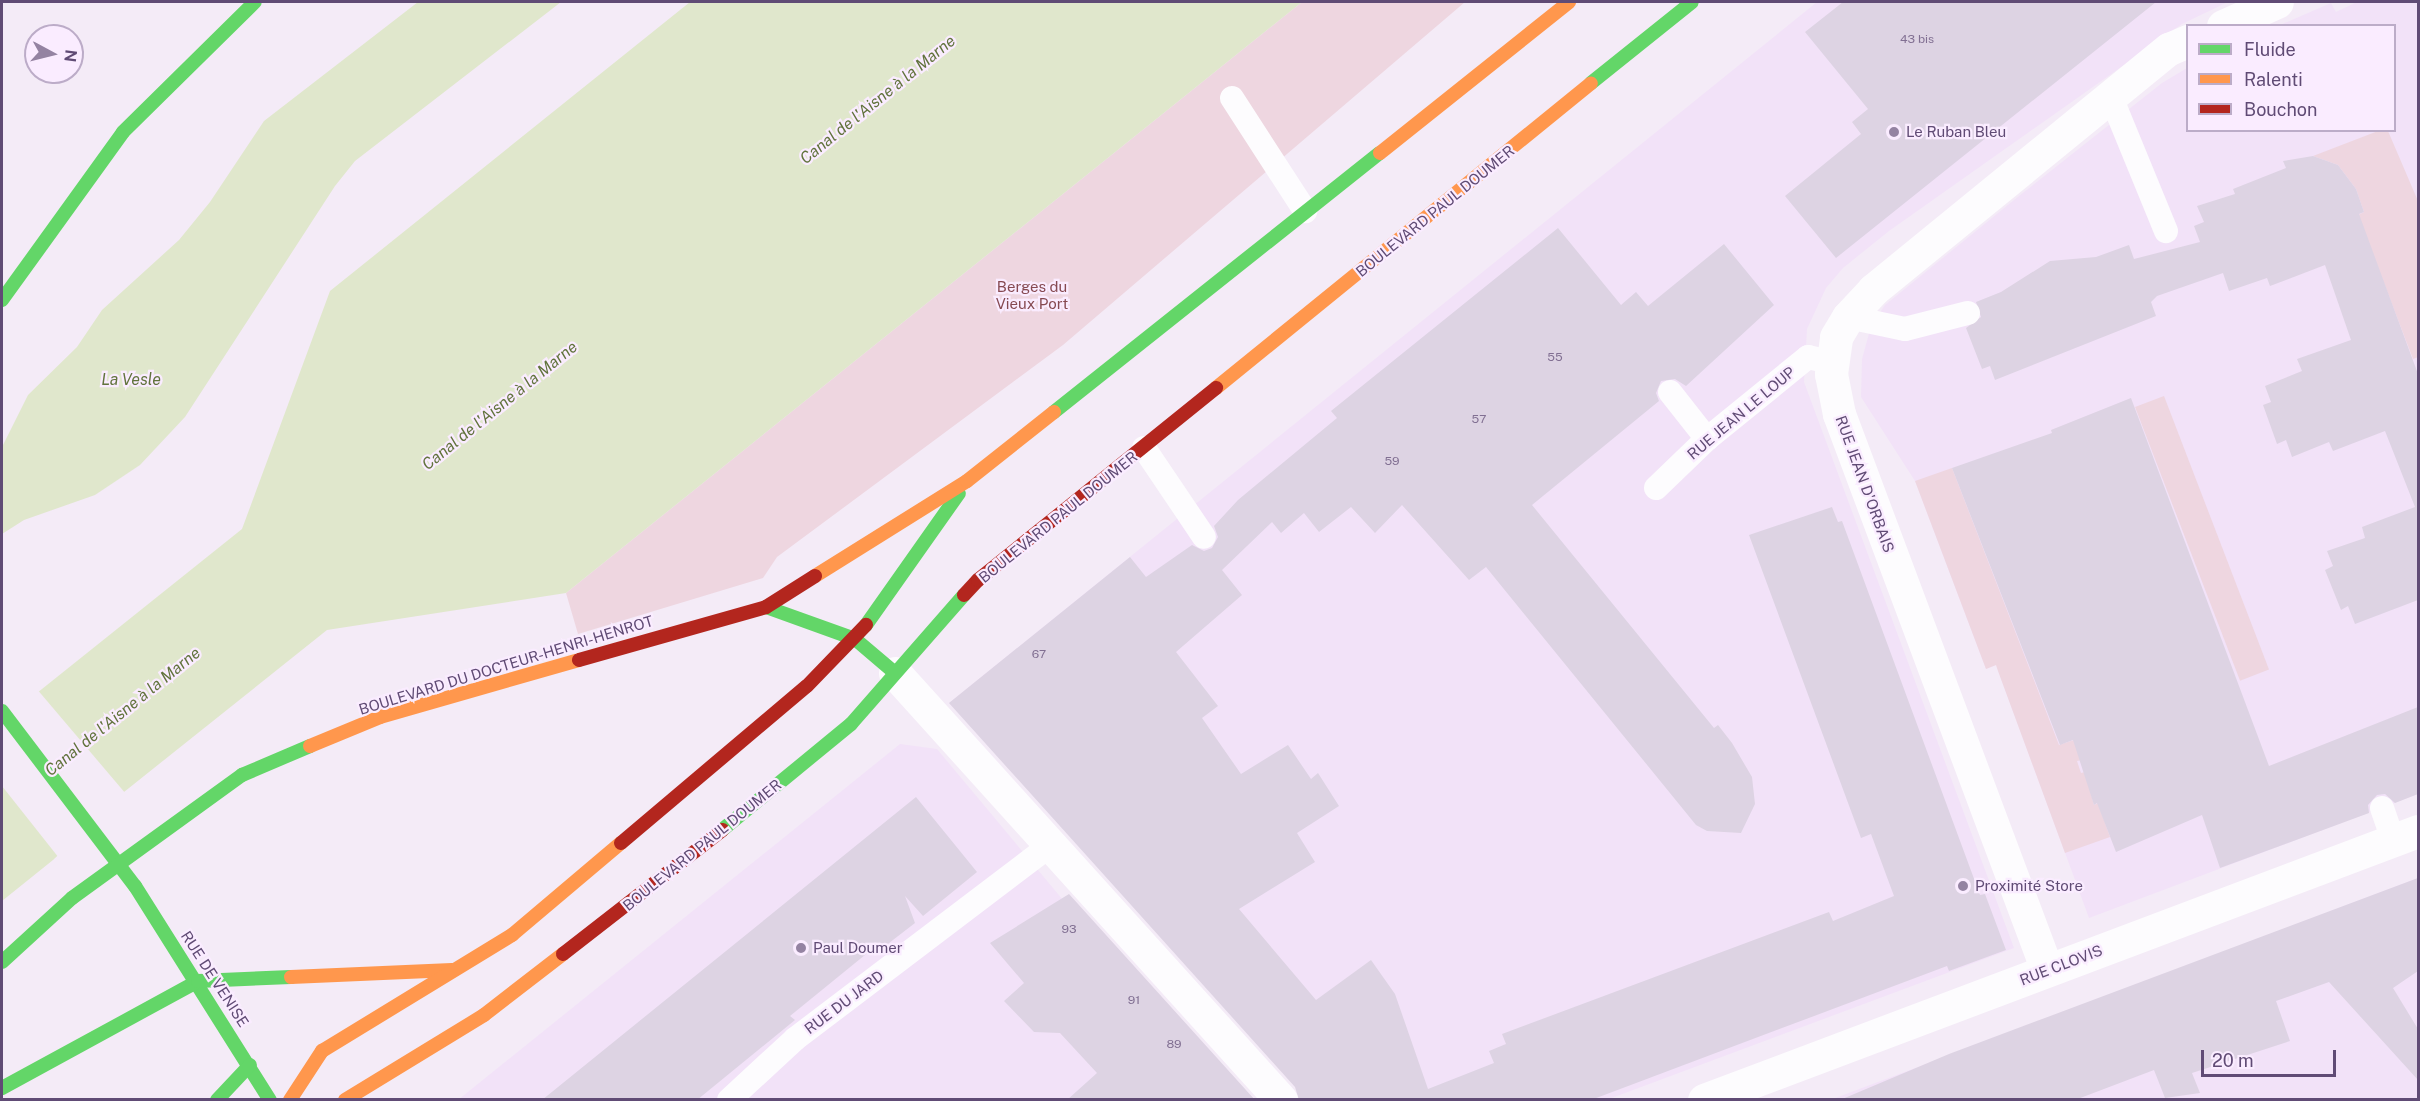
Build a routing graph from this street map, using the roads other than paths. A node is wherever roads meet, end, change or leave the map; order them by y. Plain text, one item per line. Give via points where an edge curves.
1 (255, 2) edge
2 (1569, 2) edge
3 (1692, 2) edge
4 (2277, 2) edge
5 (2228, 24) edge
6 (2186, 41) edge
7 (2111, 97) junction
8 (1232, 98) dead end
9 (1305, 212) junction
10 (2166, 231) dead end
11 (2, 300) edge
12 (1968, 313) dead end
13 (1848, 316) junction
14 (1833, 363) junction
15 (1670, 392) dead end
16 (1707, 439) junction
17 (1144, 448) junction
18 (967, 482) junction
19 (1656, 488) dead end
20 (1204, 537) dead end
21 (766, 607) junction
22 (855, 639) junction
23 (896, 673) junction
24 (2, 711) edge
25 (2382, 808) dead end
26 (2406, 836) edge
27 (1051, 845) junction
28 (2, 962) edge
29 (454, 969) junction
30 (2047, 970) junction
31 (198, 981) junction
32 (250, 1065) junction
33 (2, 1088) edge
34 (217, 1100) edge
35 (270, 1100) edge
36 (290, 1100) edge
37 (345, 1100) edge
38 (729, 1100) edge
39 (1281, 1100) edge
40 (1704, 1100) edge

1 - 11 main road via 123,132
2 - 9 main road
3 - 17 main road, BOULEVARD PAUL DOUMER
4 - 5 street
6 - 7 street, RUE JEAN D'ORBAIS via 2169,49
7 - 10 lane
7 - 13 street, RUE JEAN D'ORBAIS via 1873,290
8 - 9 lane
9 - 18 main road
12 - 13 lane via 1905,329
13 - 14 street, RUE JEAN D'ORBAIS via 1836,337
14 - 16 lane, RUE JEAN LE LOUP via 1808,357
14 - 30 street, RUE JEAN D'ORBAIS via 1839,414
15 - 16 lane
16 - 19 lane, RUE JEAN LE LOUP
17 - 20 lane
17 - 23 main road, BOULEVARD PAUL DOUMER via 978,580
18 - 21 main road
18 - 22 main road
21 - 22 main road
21 - 28 main road, BOULEVARD DU DOCTEUR-HENRI-HENROT via 380,717 242,775 72,898
22 - 23 main road
22 - 29 main road via 807,686 512,935
23 - 27 street
23 - 37 main road, BOULEVARD PAUL DOUMER via 851,724 670,873 484,1015
24 - 31 main road, RUE DE VENISE via 129,878
25 - 26 lane
26 - 30 street, RUE CLOVIS
27 - 38 lane, RUE DU JARD via 795,1040
27 - 39 street
29 - 31 main road
29 - 36 main road via 322,1051
30 - 40 street, RUE CLOVIS
31 - 32 main road, RUE DE VENISE
31 - 33 main road
32 - 34 main road
32 - 35 main road, RUE DE VENISE

